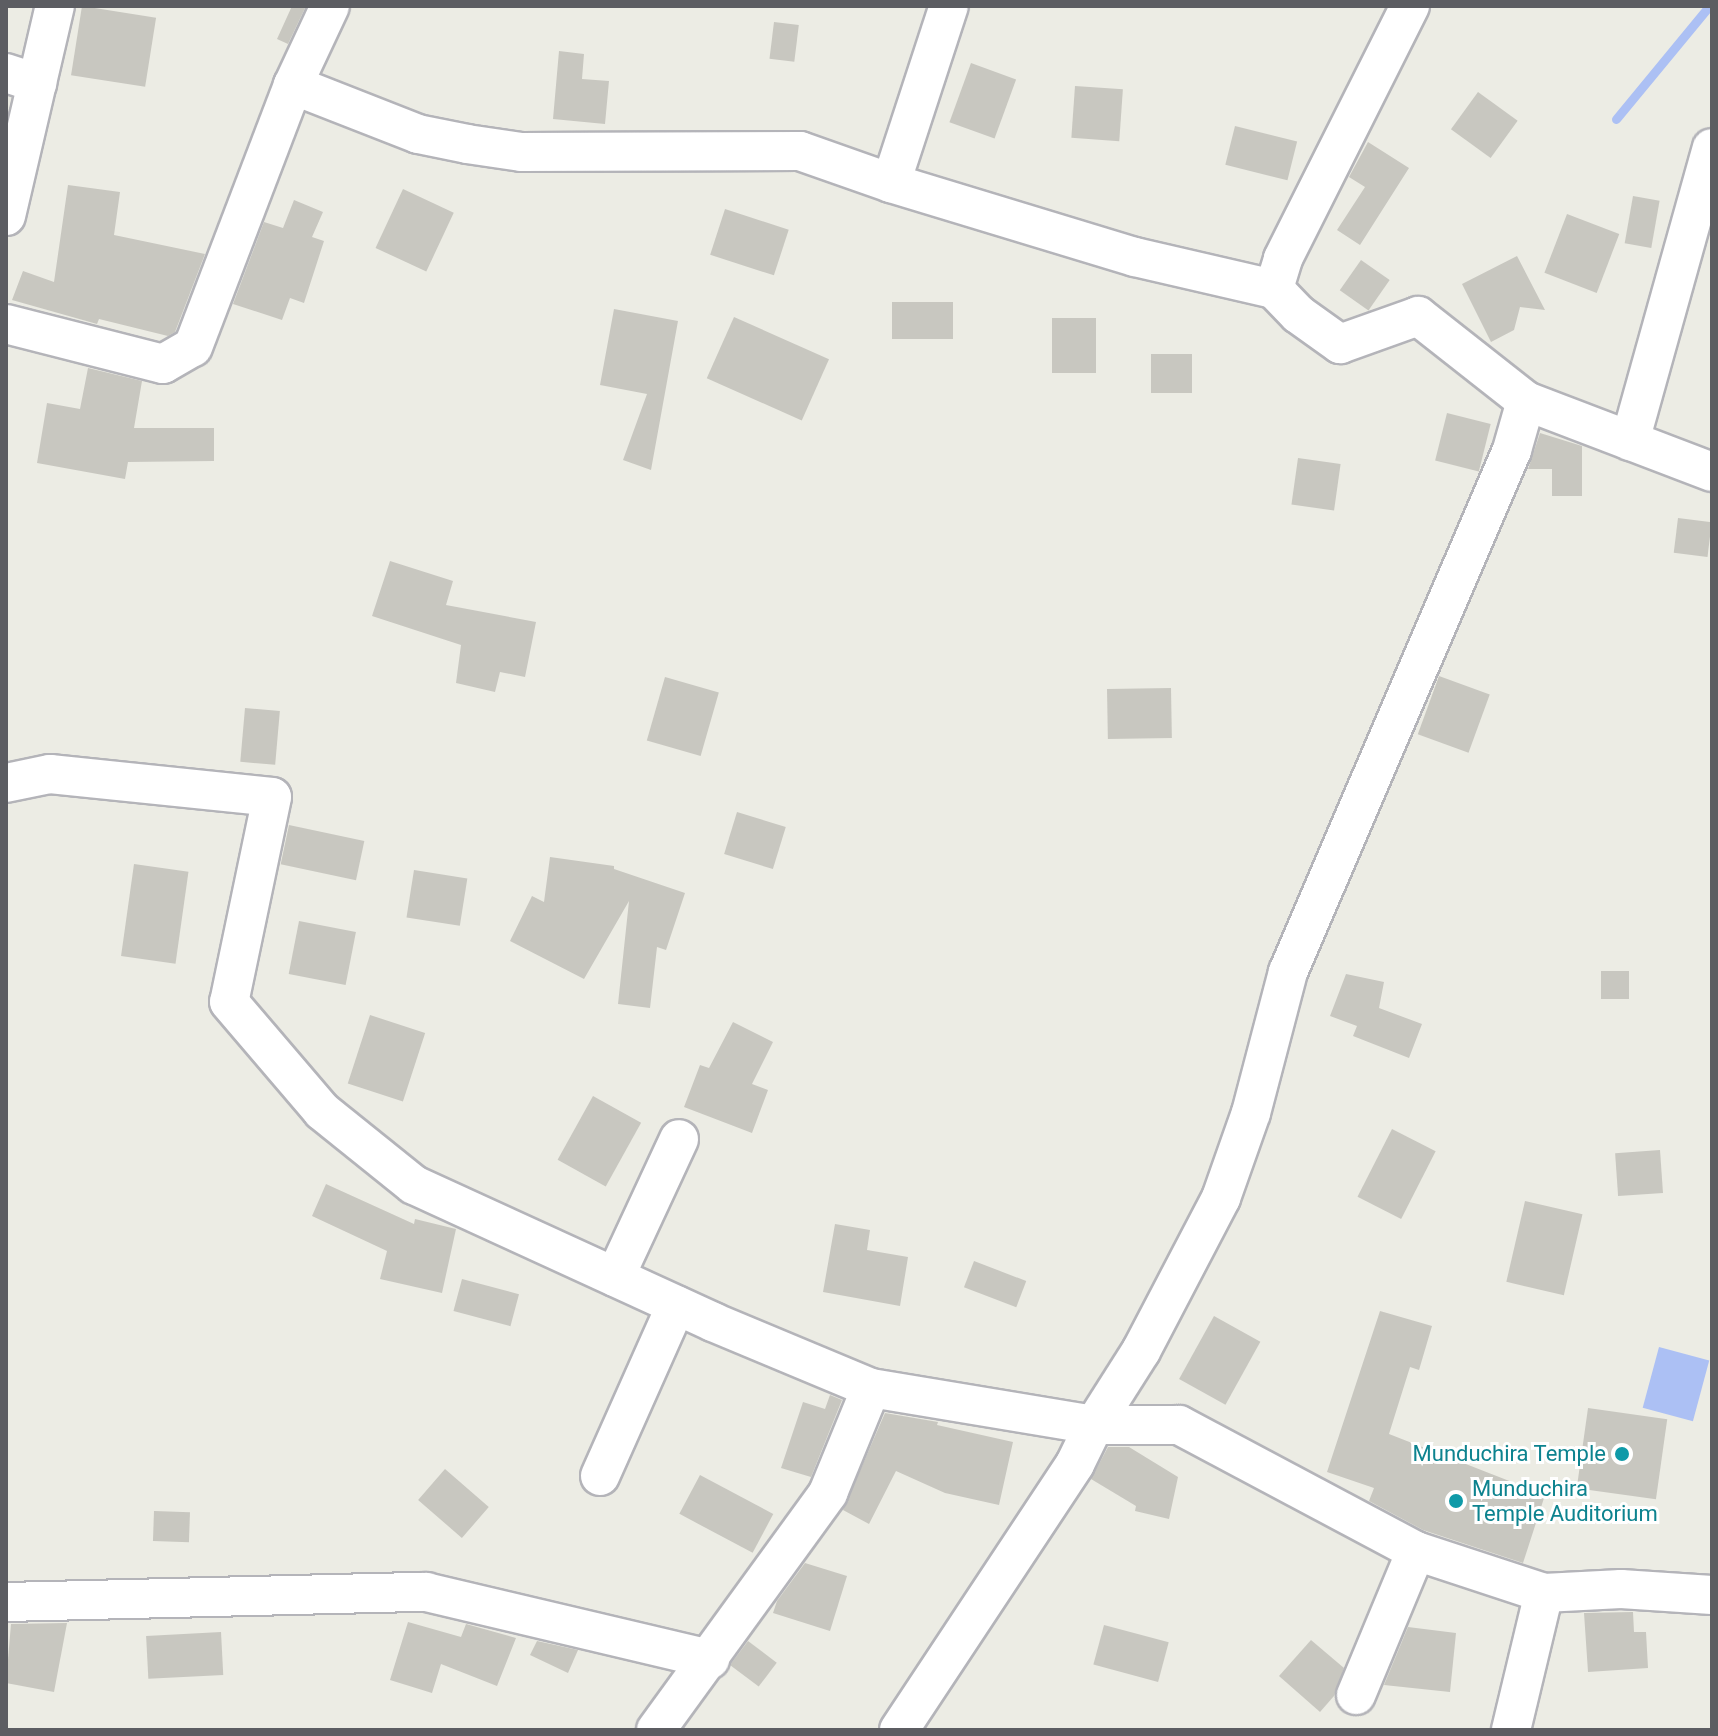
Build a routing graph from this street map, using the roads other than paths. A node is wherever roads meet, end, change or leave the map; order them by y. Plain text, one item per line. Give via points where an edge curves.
1 (55, 6) edge
2 (330, 6) edge
3 (949, 6) edge
4 (1410, 6) edge
5 (22, 78) edge
6 (293, 85) junction
7 (1712, 148) edge
8 (891, 183) junction
9 (6, 216) edge
10 (1274, 289) junction
11 (6, 324) edge
12 (1526, 401) junction
13 (1630, 441) junction
14 (1712, 472) edge
15 (6, 783) edge
16 (679, 1139) dead end
17 (615, 1277) junction
18 (676, 1305) junction
19 (871, 1388) junction
20 (1094, 1425) junction
21 (600, 1476) dead end
22 (1416, 1551) junction
23 (1544, 1593) junction
24 (1712, 1595) edge
25 (6, 1602) edge
26 (710, 1659) junction
27 (1356, 1695) dead end
28 (656, 1730) edge
29 (899, 1730) edge
30 (1511, 1730) edge

1 - 5 street
2 - 6 street
3 - 8 street
4 - 10 street via 1283,259
5 - 9 street
6 - 8 street via 418,134 467,144 521,152 800,151
6 - 11 street via 193,347 163,364
7 - 13 street
8 - 10 street via 1135,257
10 - 12 street via 1340,344 1418,316
12 - 13 street
12 - 20 street via 1512,450 1288,972 1251,1113 1221,1198 1141,1351
13 - 14 street
15 - 17 street via 50,774 272,797 229,1002 322,1111 414,1185
16 - 17 street
17 - 18 street
18 - 19 street
18 - 21 street
19 - 20 street
19 - 26 street via 828,1493
20 - 22 street via 1179,1425
20 - 29 street via 1075,1464
22 - 23 street
22 - 27 street
23 - 24 street via 1621,1589
23 - 30 street
25 - 26 street via 426,1592
26 - 28 street

